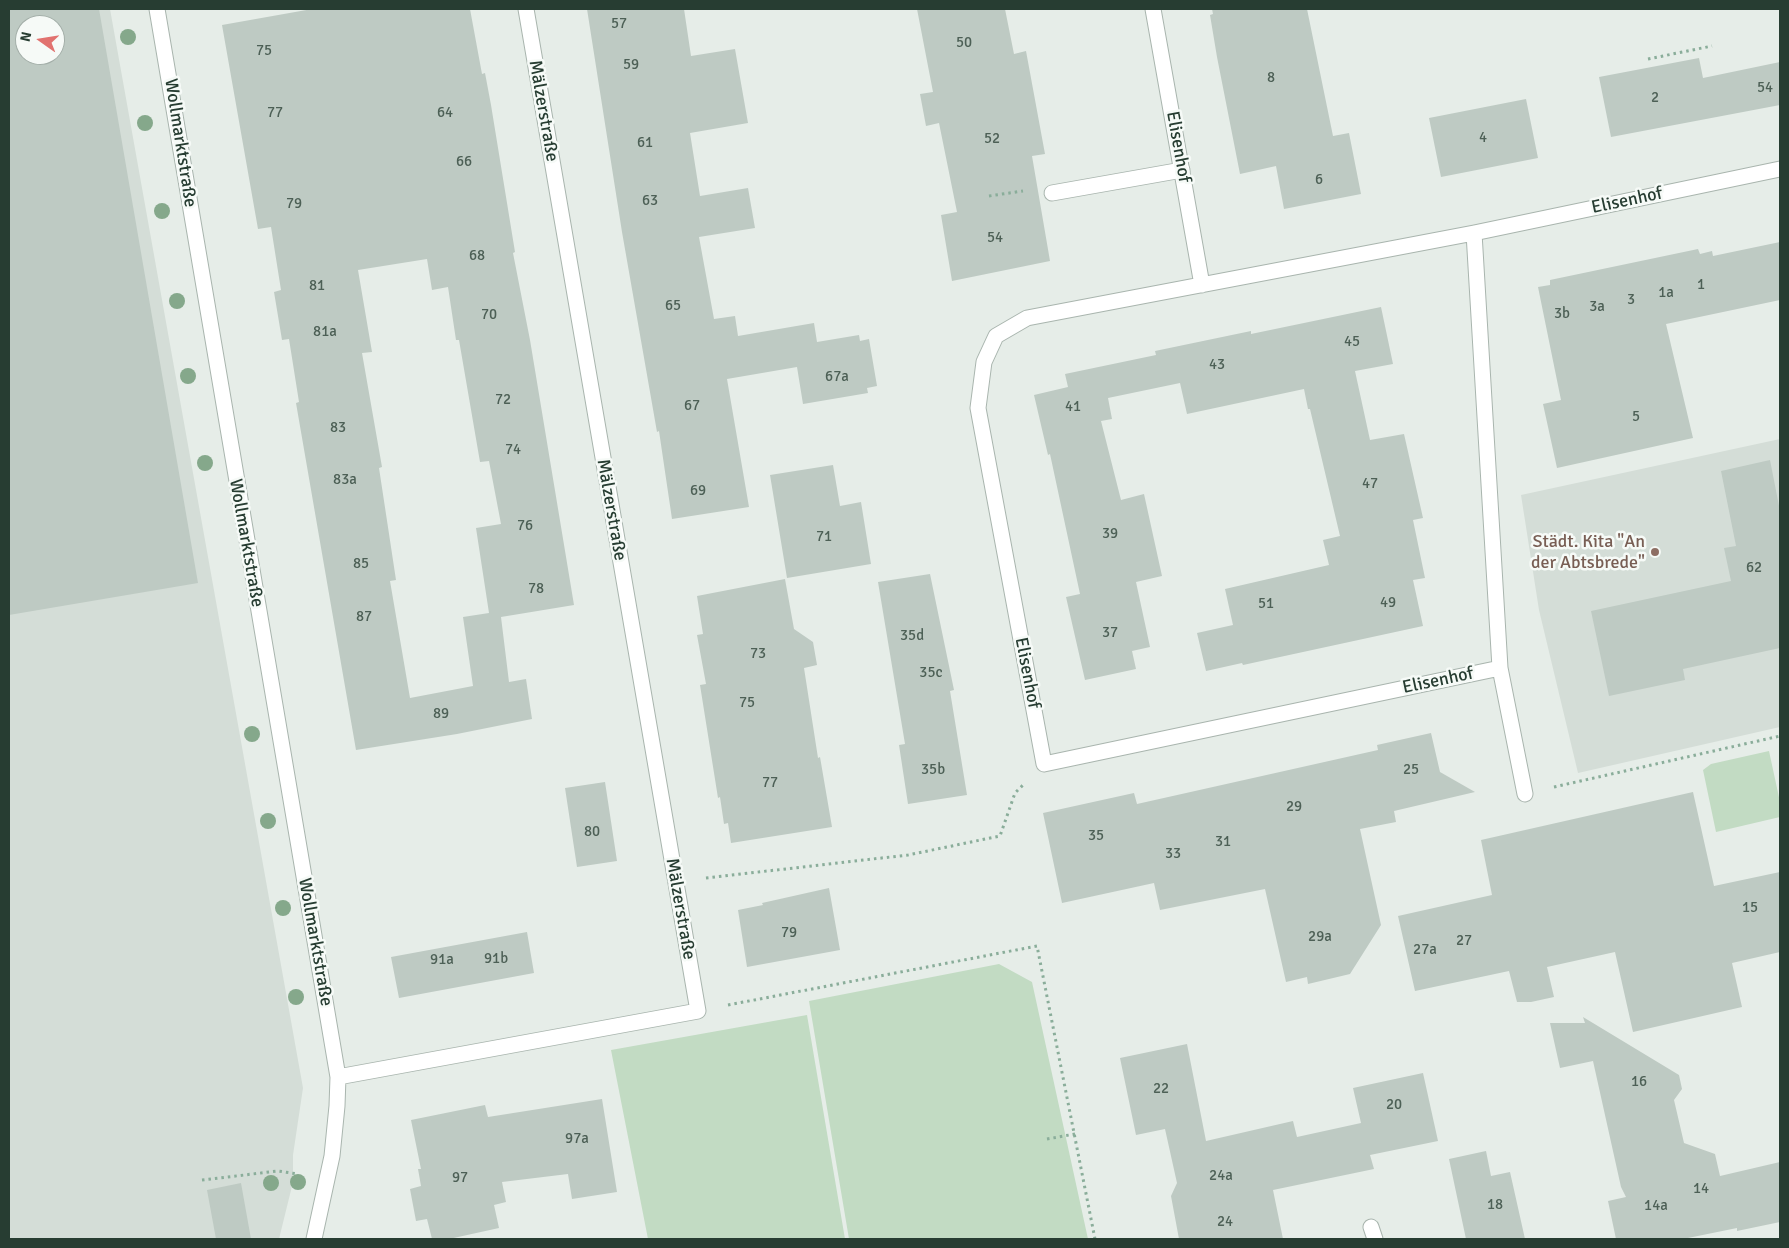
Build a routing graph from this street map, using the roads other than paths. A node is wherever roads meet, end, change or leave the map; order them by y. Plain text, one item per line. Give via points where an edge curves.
1 (157, 9) edge
2 (526, 9) edge
3 (1153, 9) edge
4 (1780, 169) edge
5 (1182, 170) junction
6 (1052, 193) dead end
7 (1474, 233) junction
8 (1202, 285) junction
9 (1500, 668) junction
10 (1525, 794) road end
11 (338, 1077) junction
12 (314, 1239) edge

1 - 11 street, Wollmarktstraße
2 - 11 street, Mälzerstraße via 698,1011
3 - 5 street, Elisenhof
4 - 7 street, Elisenhof
5 - 6 street
5 - 8 street, Elisenhof
7 - 8 street, Elisenhof
7 - 9 street
8 - 9 street, Elisenhof via 1027,318 996,336 984,362 978,408 1044,764
9 - 10 street
11 - 12 street, Wollmarktstraße via 332,1156

